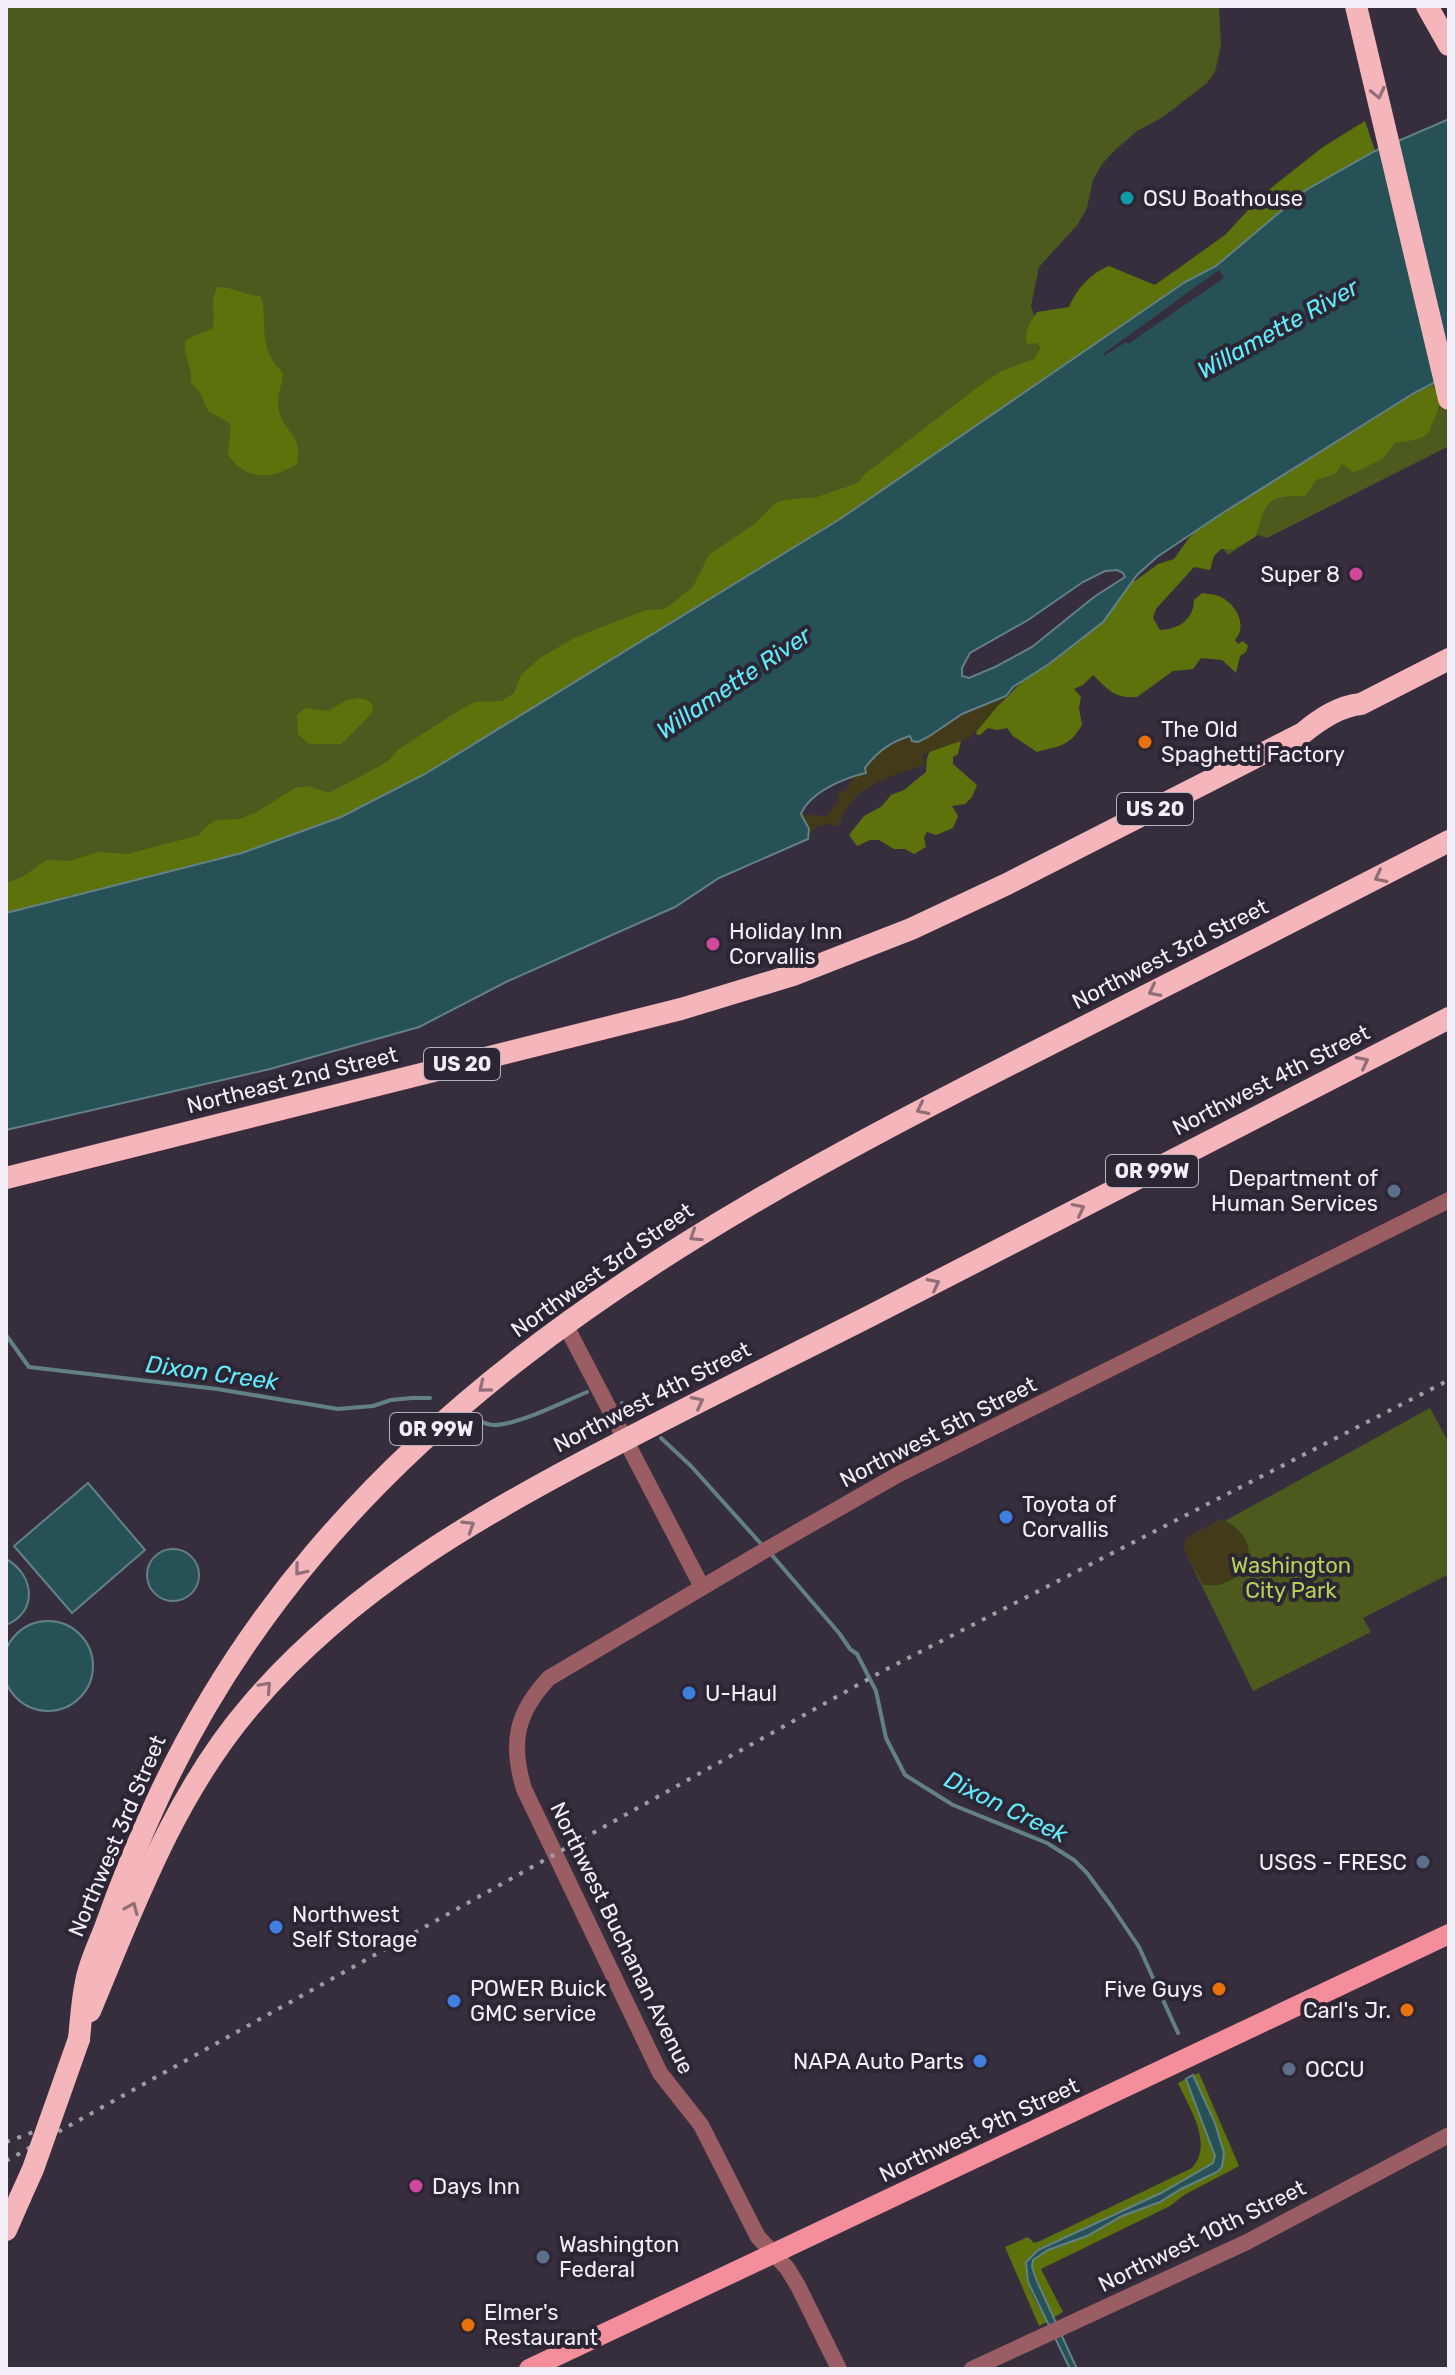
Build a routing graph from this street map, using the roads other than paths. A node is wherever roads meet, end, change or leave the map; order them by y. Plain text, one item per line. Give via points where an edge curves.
1 (1427, 6) edge
2 (1358, 12) edge
3 (1449, 45) edge
4 (1449, 399) edge
5 (1449, 659) edge
6 (1449, 841) edge
7 (1449, 1018) edge
8 (6, 1178) edge
9 (1449, 1200) edge
10 (565, 1324) junction
11 (626, 1439) junction
12 (702, 1587) junction
13 (518, 1769) joint
14 (1449, 1934) edge
15 (79, 2039) junction
16 (1449, 2135) edge
17 (6, 2230) edge
18 (774, 2254) junction
19 (529, 2369) edge
20 (839, 2369) edge
21 (972, 2369) edge

1 - 3 highway
2 -> 4 highway
5 - 8 highway, Northeast 2nd Street / US 20 via 1361,704 1334,712 1303,733 1007,884 793,975 681,1009
6 -> 10 highway, Northwest 3rd Street / OR 99W via 796,1176
11 -> 7 highway, Northwest 4th Street / OR 99W
9 - 12 street, Northwest 5th Street via 920,1464
10 - 11 street
10 -> 15 highway, Northwest 3rd Street / OR 99W via 412,1450 321,1544 254,1629 192,1731 147,1820 86,1980
11 - 12 street
15 -> 11 highway, Northwest 4th Street / OR 99W via 172,1823 225,1737 277,1676 350,1608 436,1546
12 - 13 street, Northwest 5th Street via 549,1678 519,1725
13 - 18 street, Northwest Buchanan Avenue via 660,2073 701,2125 758,2237
14 - 18 main road, Northwest 9th Street
15 - 17 highway, OR 99W, bridge
16 - 21 street, Northwest 10th Street via 1247,2242
18 - 19 main road, Northwest 9th Street
18 - 20 street, Northwest Buchanan Avenue via 798,2286

